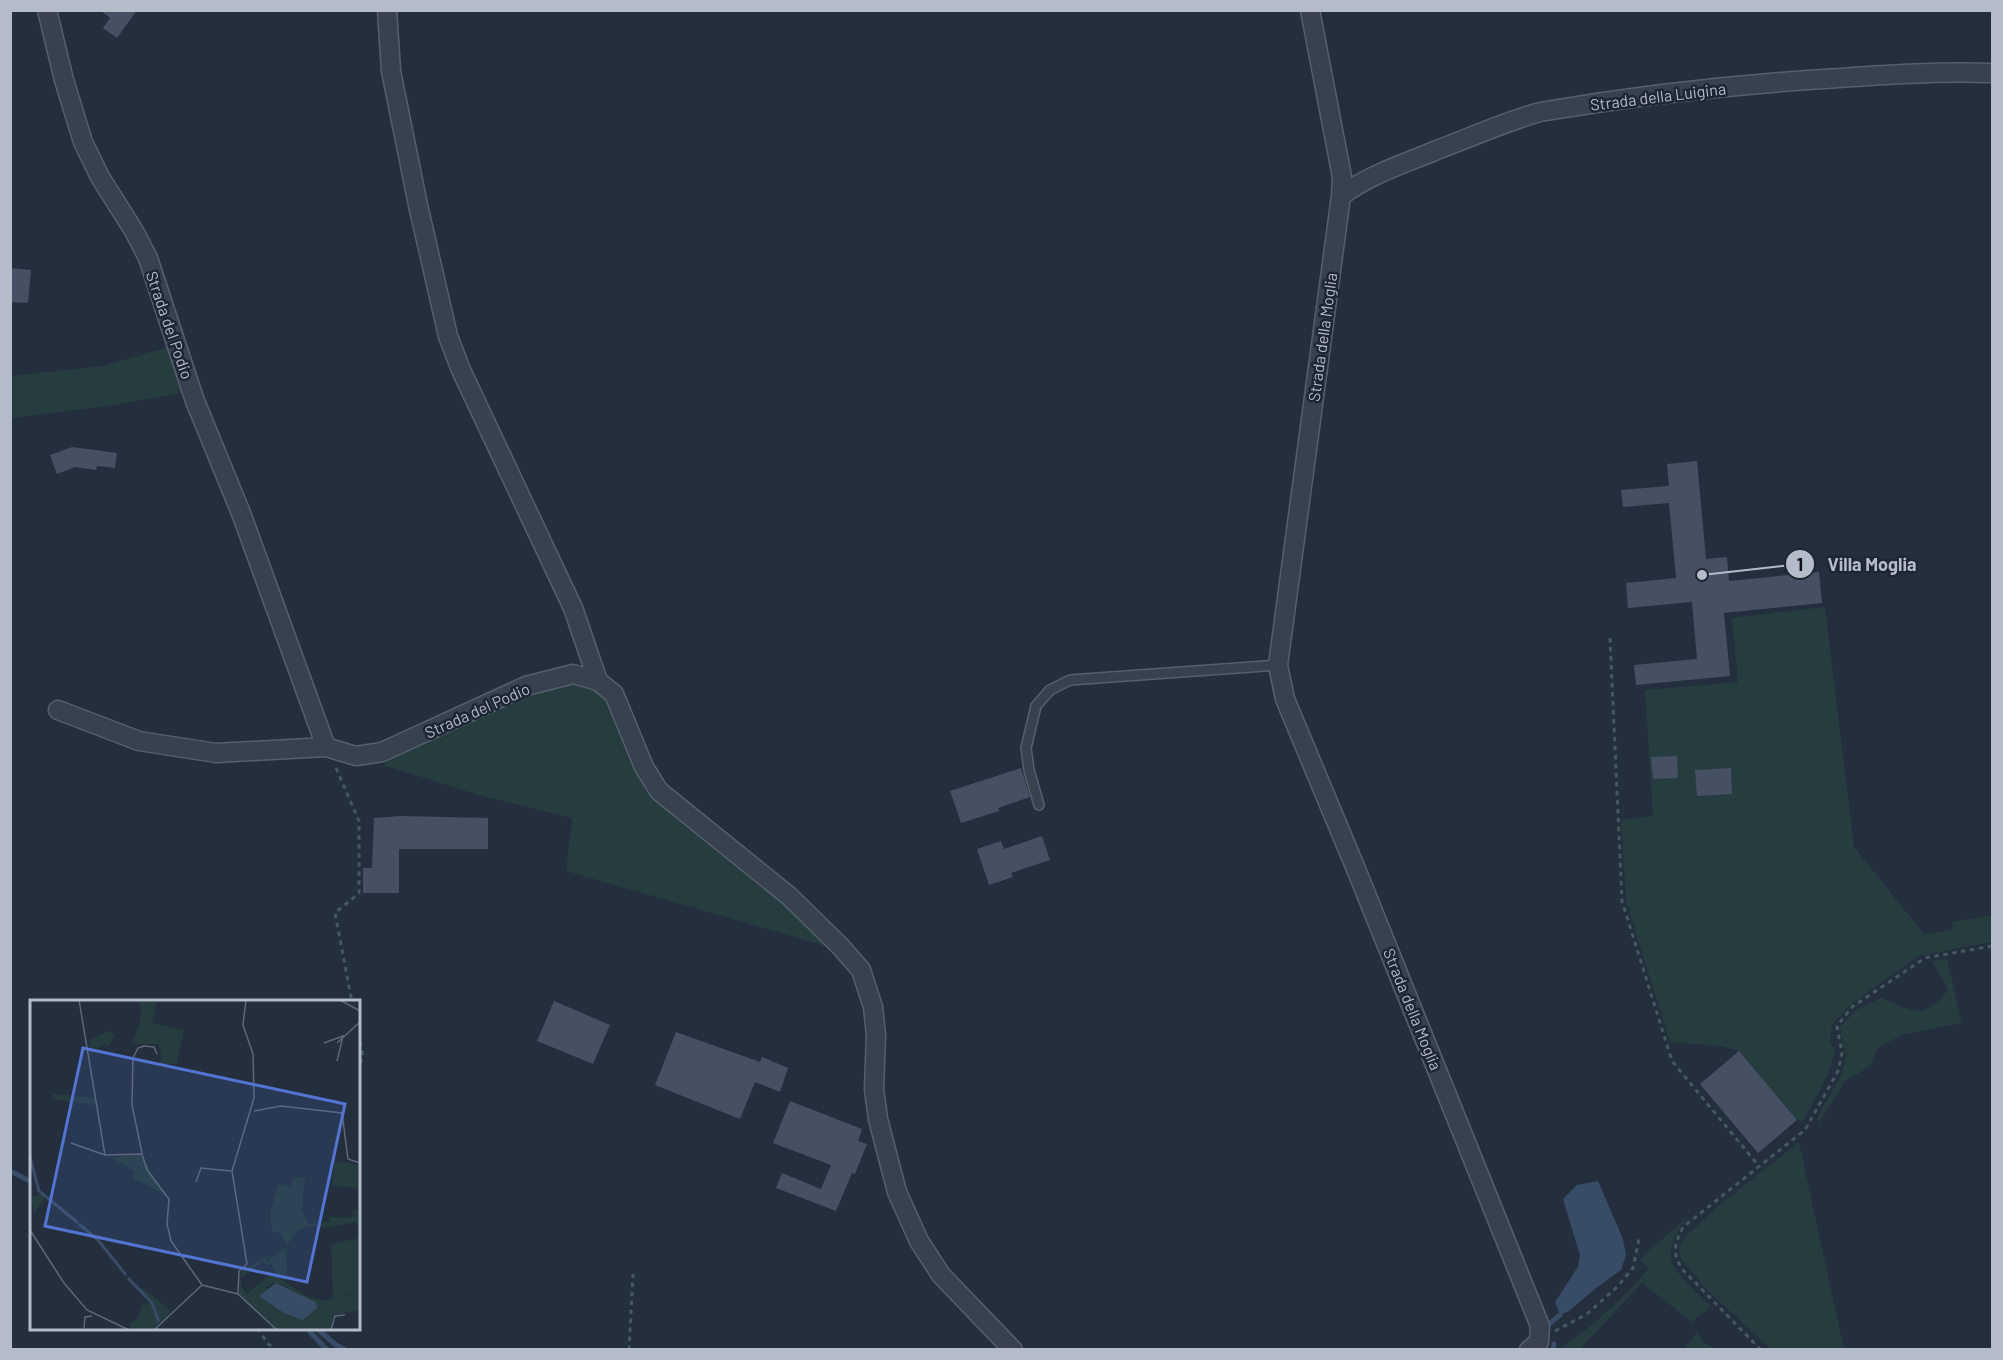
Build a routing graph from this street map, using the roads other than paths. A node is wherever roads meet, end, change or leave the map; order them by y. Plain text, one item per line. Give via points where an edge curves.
1 (47, 10) edge
2 (387, 10) edge
3 (1310, 10) edge
4 (1992, 73) edge
5 (1341, 196) junction
6 (1278, 665) junction
7 (598, 681) junction
8 (58, 710) dead end
9 (326, 747) junction
10 (1039, 806) dead end
11 (1534, 1346) edge
12 (1013, 1350) edge

1 - 9 street, Strada del Podio via 83,142 147,258 195,401 241,513
2 - 7 street via 391,71 448,336 573,608
3 - 5 street, Strada della Moglia via 1342,177
4 - 5 street, Strada della Luigina via 1785,81 1540,112 1386,170
5 - 6 street, Strada della Moglia
6 - 10 lane via 1070,680 1050,690 1036,706 1026,748
6 - 11 street, Strada della Moglia via 1285,699 1540,1326
7 - 9 street, Strada del Podio via 573,675 526,686 382,752 356,756
7 - 12 street via 614,694 644,767 659,791 789,896 861,970 873,1008 878,1119 897,1192 919,1241 941,1275
8 - 9 street via 139,741 216,753

